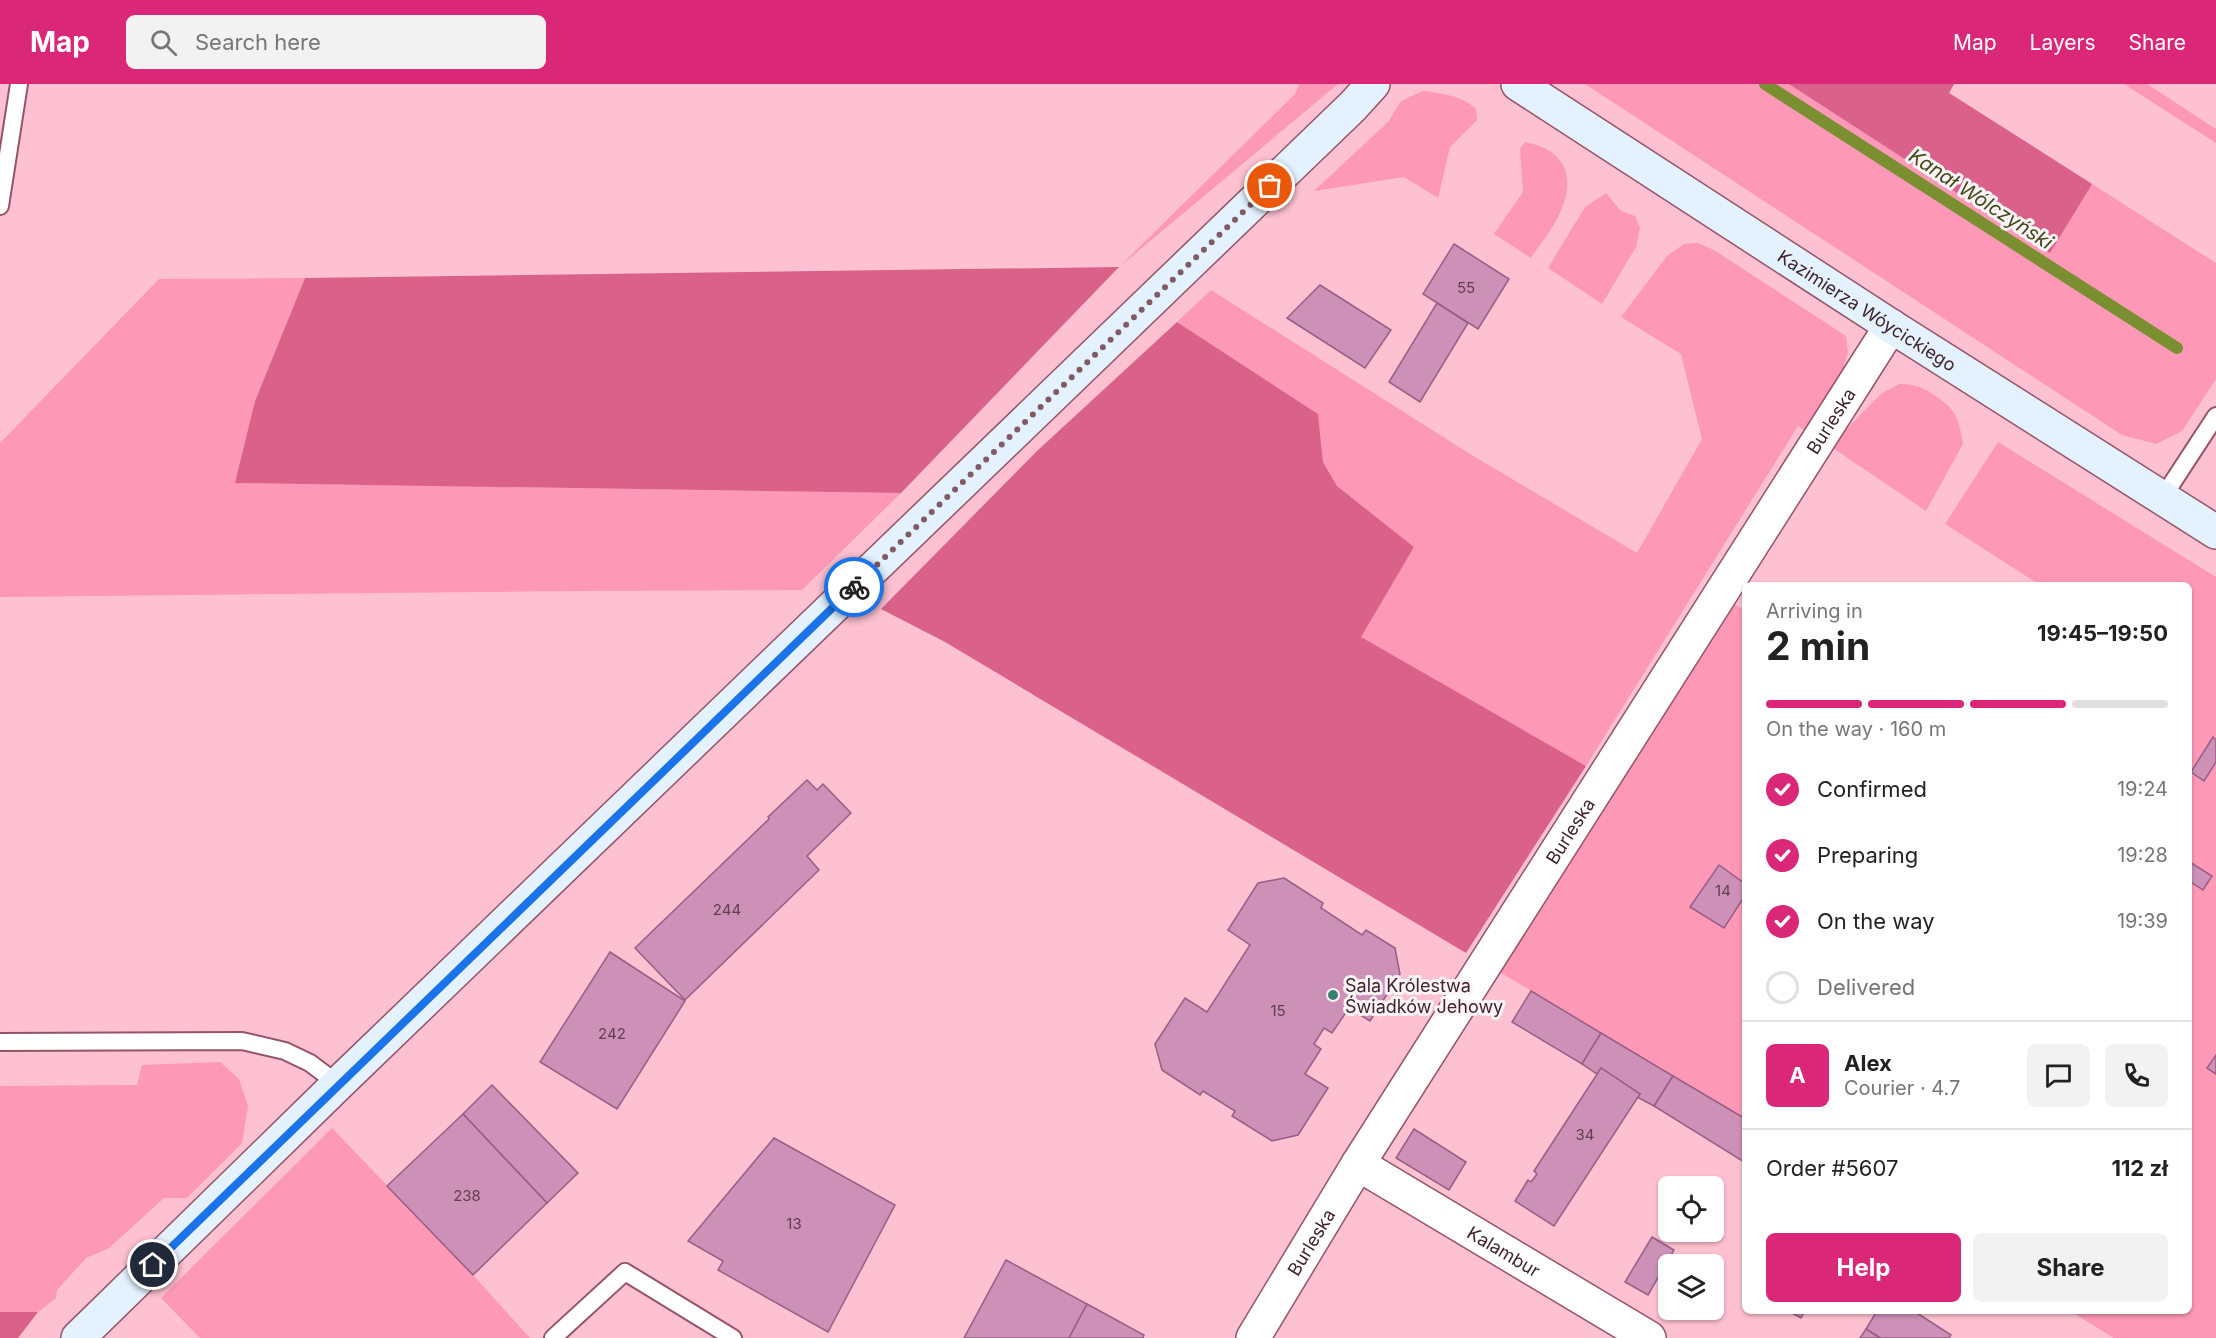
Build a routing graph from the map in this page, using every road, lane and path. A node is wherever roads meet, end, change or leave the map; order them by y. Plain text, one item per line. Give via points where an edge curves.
1 (19, 84) edge
2 (1373, 84) edge
3 (1518, 84) edge
4 (0, 206) edge
5 (1891, 326) junction
6 (2216, 416) edge
7 (2163, 497) junction
8 (2216, 531) edge
9 (0, 1042) edge
10 (339, 1083) junction
11 (1358, 1164) junction
12 (78, 1338) edge
13 (553, 1338) edge
14 (733, 1338) edge
15 (1253, 1338) edge
16 (1649, 1338) edge

1 - 4 lane
2 - 10 street
3 - 5 street, Kazimierza Wóycickiego
5 - 7 street, Kazimierza Wóycickiego
5 - 11 street, Burleska
6 - 7 lane
7 - 8 street, Kazimierza Wóycickiego
9 - 10 lane via 242,1041 285,1051
10 - 12 street
11 - 15 street, Burleska
11 - 16 street, Kalambur
13 - 14 lane via 625,1272

